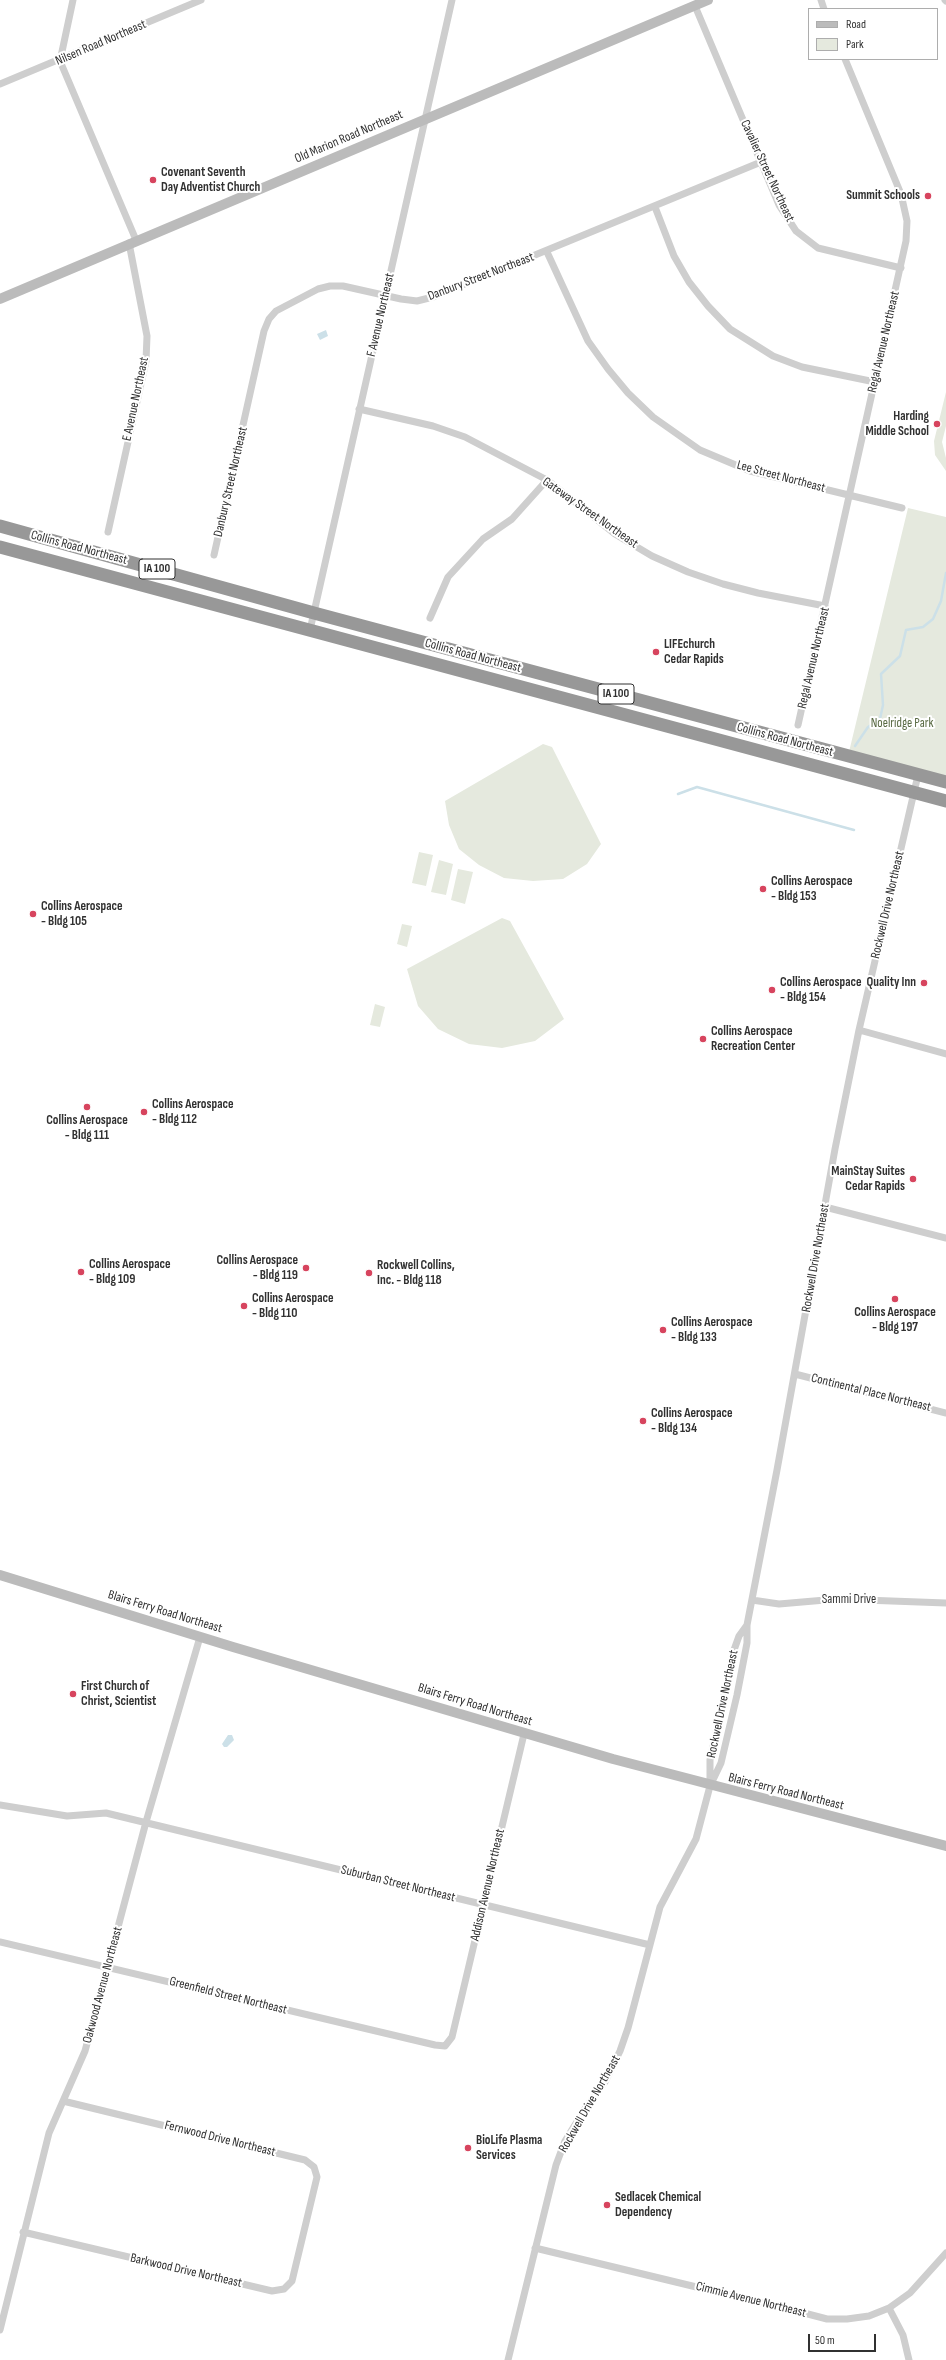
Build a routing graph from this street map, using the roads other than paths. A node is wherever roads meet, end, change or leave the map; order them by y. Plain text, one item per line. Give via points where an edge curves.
1 (73, 0) edge
2 (201, 0) edge
3 (452, 0) edge
4 (708, 0) edge
5 (695, 6) junction
6 (845, 60) edge
7 (60, 61) junction
8 (0, 84) edge
9 (425, 118) junction
10 (761, 162) junction
11 (655, 207) junction
12 (132, 241) junction
13 (547, 252) junction
14 (901, 268) junction
15 (385, 296) junction
16 (0, 299) edge
17 (875, 382) junction
18 (359, 409) junction
19 (547, 480) junction
20 (850, 495) junction
21 (902, 508) dead end
22 (0, 526) edge
23 (108, 532) dead end
24 (0, 546) edge
25 (214, 555) dead end
26 (825, 606) junction
27 (314, 613) junction
28 (430, 618) dead end
29 (310, 630) junction
30 (798, 725) dead end
31 (918, 775) junction
32 (946, 782) edge
33 (914, 793) junction
34 (946, 801) edge
35 (859, 1030) junction
36 (946, 1054) edge
37 (825, 1207) junction
38 (946, 1238) edge
39 (795, 1374) junction
40 (946, 1413) edge
41 (0, 1575) edge
42 (752, 1600) junction
43 (946, 1603) edge
44 (747, 1625) junction
45 (200, 1637) junction
46 (524, 1734) junction
47 (710, 1786) junction
48 (0, 1805) edge
49 (146, 1822) junction
50 (946, 1846) edge
51 (484, 1904) junction
52 (0, 1942) edge
53 (650, 1945) junction
54 (107, 1966) junction
55 (452, 2037) joint
56 (63, 2100) junction
57 (305, 2227) joint
58 (23, 2232) junction
59 (535, 2248) junction
60 (946, 2253) edge
61 (889, 2308) junction
62 (0, 2330) edge
63 (508, 2360) edge
64 (909, 2360) edge

1 - 7 street
2 - 7 street, Nilsen Road Northeast
3 - 9 street, F Avenue Northeast
4 - 5 main road, Old Marion Road Northeast
5 - 9 main road, Old Marion Road Northeast
5 - 10 street, Cavalier Street Northeast
6 - 14 street, Regal Avenue Northeast via 903,199 907,221
7 - 8 street, Nilsen Road Northeast
7 - 12 street, E Avenue Northeast
9 - 12 main road, Old Marion Road Northeast
9 - 15 street, F Avenue Northeast
10 - 11 street, Danbury Street Northeast
10 - 14 street, Cavalier Street Northeast via 787,220 807,241 833,253
11 - 13 street, Danbury Street Northeast
11 - 17 street via 674,256 689,282 730,329 773,356 802,367
12 - 16 main road, Old Marion Road Northeast
12 - 23 street, E Avenue Northeast via 147,336 146,361
13 - 15 street, Danbury Street Northeast via 433,298 417,301
13 - 20 street, Lee Street Northeast via 588,341 628,393 653,417 700,450 750,472
14 - 17 street, Regal Avenue Northeast
15 - 18 street, F Avenue Northeast
15 - 25 street, Danbury Street Northeast via 343,286 330,286 318,289 284,306 269,318
17 - 20 street, Regal Avenue Northeast
18 - 19 street, Gateway Street Northeast via 433,426 465,437
18 - 27 street, F Avenue Northeast
19 - 26 street, Gateway Street Northeast via 615,534 652,556 723,584
19 - 28 street via 512,519 483,539 452,572
20 - 21 street, Lee Street Northeast
20 - 26 street, Regal Avenue Northeast
22 - 27 highway, Collins Road Northeast / IA 100
24 - 29 highway, Collins Road Northeast / IA 100
26 - 30 street, Regal Avenue Northeast
27 - 29 street, F Avenue Northeast
27 - 31 highway, Collins Road Northeast / IA 100
29 - 33 highway, Collins Road Northeast / IA 100
31 - 32 highway, Collins Road Northeast / IA 100
31 - 33 street, Rockwell Drive Northeast
33 - 34 highway, Collins Road Northeast / IA 100
33 - 35 street, Rockwell Drive Northeast
35 - 36 street
35 - 37 street, Rockwell Drive Northeast
37 - 38 street
37 - 39 street, Rockwell Drive Northeast
39 - 40 street, Continental Place Northeast
39 - 42 street, Rockwell Drive Northeast
41 - 45 main road, Blairs Ferry Road Northeast
42 - 43 street, Sammi Drive via 779,1604 837,1598
42 - 44 street, Rockwell Drive Northeast
44 - 47 street, Rockwell Drive Northeast via 737,1695 721,1763
44 - 47 street, Rockwell Drive Northeast via 739,1636 734,1650 710,1760
45 - 46 main road, Blairs Ferry Road Northeast
45 - 49 street, Oakwood Avenue Northeast
46 - 47 main road, Blairs Ferry Road Northeast
46 - 51 street, Addison Avenue Northeast
47 - 50 main road, Blairs Ferry Road Northeast
47 - 53 street, Rockwell Drive Northeast via 696,1839 660,1907
48 - 49 street, Suburban Street Northeast via 67,1816 100,1812
49 - 51 street, Suburban Street Northeast
49 - 54 street, Oakwood Avenue Northeast
51 - 53 street, Suburban Street Northeast
51 - 55 street, Addison Avenue Northeast
52 - 54 street, Greenfield Street Northeast
53 - 59 street, Rockwell Drive Northeast via 620,2051 605,2082 586,2107 566,2141 556,2165
54 - 55 street, Greenfield Street Northeast via 435,2045 445,2046
54 - 56 street, Oakwood Avenue Northeast via 86,2052
56 - 57 street, Fernwood Drive Northeast via 305,2160 314,2167 317,2177
56 - 58 street, Oakwood Avenue Northeast via 49,2132
57 - 58 street, Barkwood Drive Northeast via 292,2281 284,2289 272,2291
58 - 62 street, Oakwood Avenue Northeast
59 - 61 street, Cimmie Avenue Northeast via 827,2318 869,2316
59 - 63 street, Rockwell Drive Northeast
60 - 61 street, Cimmie Avenue Northeast via 910,2294
61 - 64 street via 903,2335

